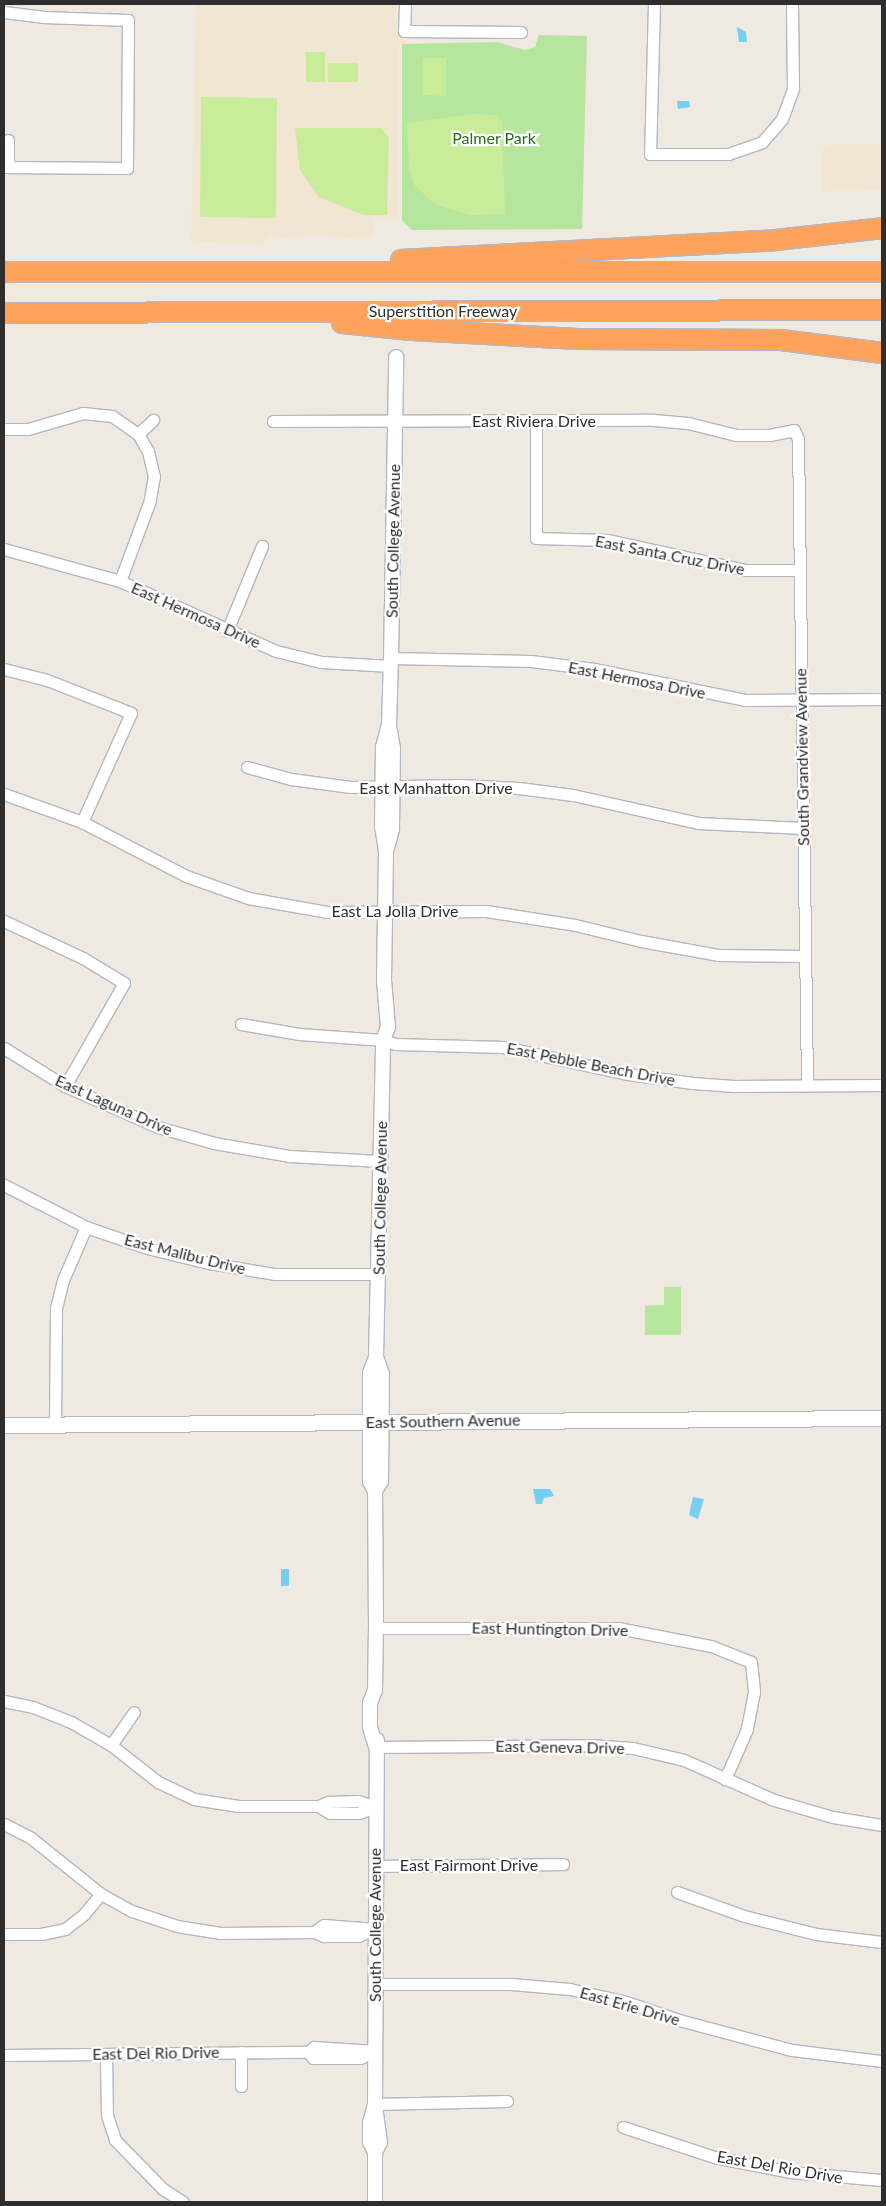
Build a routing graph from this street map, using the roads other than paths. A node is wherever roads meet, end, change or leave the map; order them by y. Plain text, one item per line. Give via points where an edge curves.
1 (404, 4) edge
2 (654, 4) edge
3 (792, 4) edge
4 (4, 12) edge
5 (520, 32) dead end
6 (8, 140) dead end
7 (6, 167) edge
8 (882, 228) edge
9 (4, 267) edge
10 (4, 272) edge
11 (59, 272) junction
12 (216, 272) junction
13 (882, 272) edge
14 (882, 310) edge
15 (84, 312) junction
16 (243, 312) junction
17 (4, 313) edge
18 (4, 326) edge
19 (882, 353) edge
20 (396, 357) dead end
21 (153, 420) dead end
22 (396, 421) junction
23 (536, 421) junction
24 (273, 422) dead end
25 (4, 429) edge
26 (794, 430) joint
27 (138, 434) junction
28 (262, 546) dead end
29 (4, 550) edge
30 (799, 570) junction
31 (120, 581) junction
32 (227, 631) junction
33 (391, 662) junction
34 (4, 669) edge
35 (882, 699) edge
36 (802, 700) junction
37 (247, 767) dead end
38 (388, 786) junction
39 (4, 794) edge
40 (82, 822) junction
41 (803, 828) junction
42 (385, 912) junction
43 (4, 920) edge
44 (805, 956) junction
45 (241, 1024) dead end
46 (384, 1040) junction
47 (4, 1048) edge
48 (807, 1085) junction
49 (882, 1085) edge
50 (65, 1086) junction
51 (380, 1160) junction
52 (4, 1185) edge
53 (86, 1227) junction
54 (378, 1274) junction
55 (882, 1418) edge
56 (375, 1421) junction
57 (4, 1424) edge
58 (56, 1424) junction
59 (376, 1628) junction
60 (4, 1701) edge
61 (134, 1712) dead end
62 (111, 1745) junction
63 (376, 1747) junction
64 (725, 1779) junction
65 (376, 1807) junction
66 (4, 1824) edge
67 (882, 1825) edge
68 (563, 1864) dead end
69 (375, 1866) junction
70 (677, 1892) dead end
71 (101, 1894) junction
72 (375, 1928) junction
73 (4, 1934) edge
74 (882, 1942) edge
75 (375, 1984) junction
76 (374, 2051) junction
77 (241, 2052) junction
78 (4, 2054) edge
79 (106, 2054) junction
80 (882, 2060) edge
81 (241, 2086) dead end
82 (507, 2101) dead end
83 (374, 2104) junction
84 (623, 2127) dead end
85 (882, 2180) edge
86 (183, 2202) edge
87 (375, 2202) edge

1 - 5 street via 404,31
2 - 3 street via 650,154 728,154 762,142 782,119 793,88
4 - 7 street via 128,20 127,168
6 - 7 street
8 - 12 highway via 767,241 558,250
9 - 11 highway
10 - 11 highway
11 - 12 highway
12 - 13 highway
14 - 16 highway, Superstition Freeway
15 - 16 highway, Superstition Freeway
15 - 17 highway, Superstition Freeway
15 - 18 highway
16 - 19 highway via 412,330 578,339 781,340
20 - 22 street, South College Avenue
21 - 27 street
22 - 23 street, East Riviera Drive
22 - 24 street, East Riviera Drive
22 - 33 street, South College Avenue
23 - 26 street, East Riviera Drive via 654,420 688,423 736,435 769,435
23 - 30 street, East Santa Cruz Drive via 536,538 607,540 746,570
25 - 27 street via 28,429 83,413 112,416
26 - 30 street, South Grandview Avenue via 798,439
27 - 31 street via 148,450 154,476 150,503
28 - 32 street
29 - 31 street, East Hermosa Drive
30 - 36 street, South Grandview Avenue
31 - 32 street, East Hermosa Drive
32 - 33 street, East Hermosa Drive via 276,650 321,662
33 - 36 street, East Hermosa Drive via 531,661 594,669 729,698
33 - 38 street, South College Avenue via 389,725 393,749
34 - 40 street via 47,680 130,713
35 - 36 street, East Hermosa Drive
36 - 41 street, South Grandview Avenue
37 - 38 street, East Manhatton Drive via 290,779 340,786
38 - 41 street, East Manhatton Drive via 468,785 536,790 698,822
38 - 42 street, South College Avenue via 392,829 386,851
39 - 40 street, East La Jolla Drive
40 - 42 street, East La Jolla Drive via 186,876 248,898 327,912
41 - 44 street, South Grandview Avenue
42 - 44 street, East La Jolla Drive via 486,911 575,924 641,941 718,954
42 - 46 street, South College Avenue via 384,980 378,1027
43 - 50 street via 83,958 124,983
44 - 48 street, South Grandview Avenue
45 - 46 street, East Pebble Beach Drive via 299,1034
46 - 48 street, East Pebble Beach Drive via 395,1044 478,1045 530,1050 628,1074 692,1083
46 - 51 street, South College Avenue
47 - 50 street, East Laguna Drive
48 - 49 street, East Pebble Beach Drive
50 - 51 street, East Laguna Drive via 158,1127 214,1143 289,1156
51 - 54 street, South College Avenue
52 - 53 street, East Malibu Drive
53 - 54 street, East Malibu Drive via 156,1250 275,1274
53 - 58 street via 63,1280 56,1308
54 - 56 street, South College Avenue via 376,1356 382,1374
55 - 56 main road, East Southern Avenue
56 - 58 main road, East Southern Avenue
56 - 59 street, South College Avenue via 381,1481 375,1491
57 - 58 main road, East Southern Avenue
59 - 63 street, South College Avenue via 375,1690 370,1703 370,1728
59 - 64 street, East Huntington Drive via 618,1628 711,1646 751,1662 754,1692 747,1729
60 - 62 street via 33,1707 63,1719
61 - 62 street
62 - 65 street via 158,1782 194,1799 238,1806 318,1806 330,1813 359,1813
63 - 64 street, East Geneva Drive via 588,1745 633,1748 684,1760
63 - 65 street, South College Avenue
64 - 67 street, East Geneva Drive via 774,1800 833,1817
65 - 69 street, South College Avenue
66 - 71 street via 31,1838
68 - 69 street, East Fairmont Drive
69 - 72 street, South College Avenue
70 - 74 street via 744,1916 816,1934
71 - 72 street via 155,1920 202,1931 314,1932 324,1925
71 - 73 street via 84,1914 65,1928 41,1934
72 - 75 street, South College Avenue
75 - 76 street, South College Avenue
75 - 80 street, East Erie Drive via 512,1984 570,1989 792,2050
76 - 77 street, East Del Rio Drive via 360,2058 313,2058 308,2052
76 - 83 street, South College Avenue
77 - 79 street, East Del Rio Drive
77 - 81 street
78 - 79 street, East Del Rio Drive
79 - 86 street via 107,2115 115,2140 163,2189
82 - 83 street
83 - 87 street, South College Avenue via 380,2129 380,2142 375,2152
84 - 85 street, East Del Rio Drive via 723,2159 790,2172

